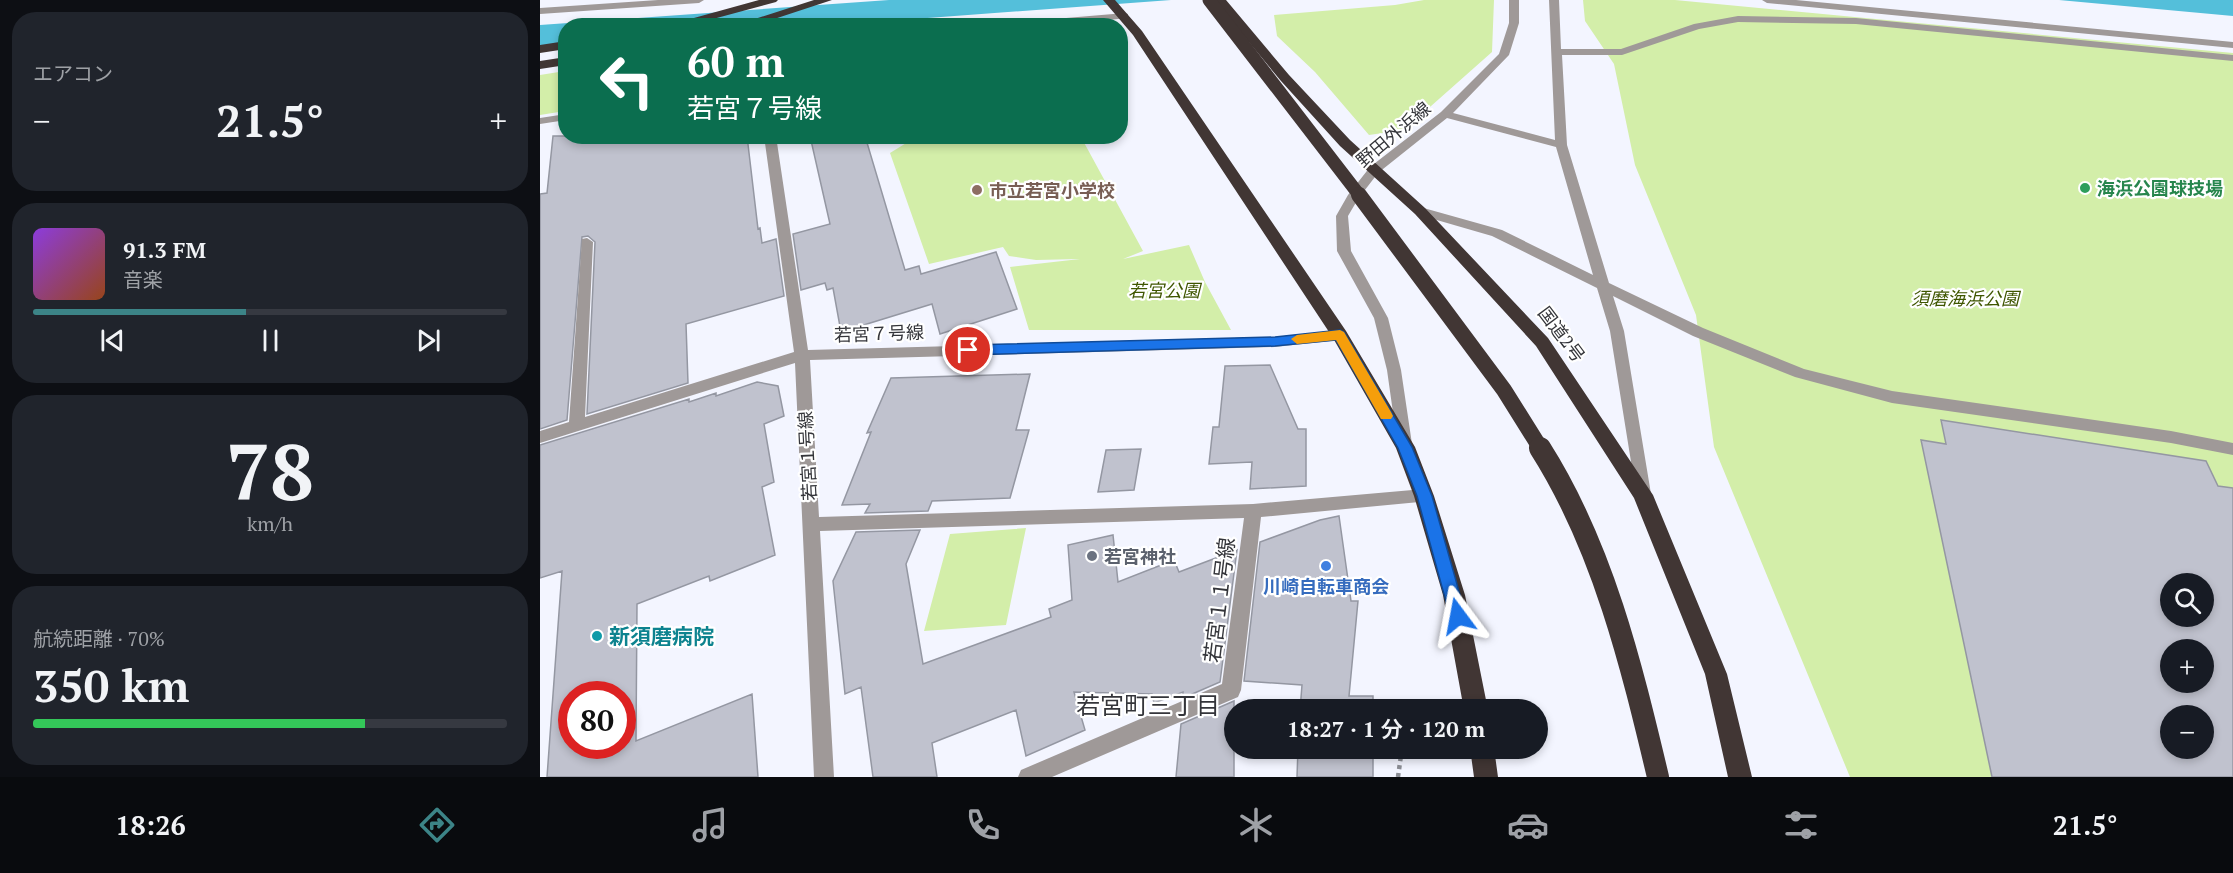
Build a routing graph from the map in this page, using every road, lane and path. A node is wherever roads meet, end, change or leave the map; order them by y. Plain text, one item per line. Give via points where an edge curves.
1 (699, 0) edge
2 (772, 0) edge
3 (826, 0) edge
4 (1109, 0) edge
5 (1209, 0) edge
6 (1220, 0) edge
7 (1514, 0) edge
8 (1554, 0) edge
9 (1767, 0) edge
10 (540, 11) edge
11 (1125, 16) joint
12 (702, 18) edge
13 (766, 18) edge
14 (1101, 18) edge
15 (1128, 20) edge
16 (2233, 45) edge
17 (558, 46) edge
18 (540, 49) edge
19 (1556, 52) junction
20 (2233, 58) edge
21 (558, 62) edge
22 (540, 65) edge
23 (1445, 114) junction
24 (558, 118) edge
25 (540, 121) edge
26 (771, 144) edge
27 (1561, 145) junction
28 (1374, 170) junction
29 (1420, 211) junction
30 (587, 242) dead end
31 (1604, 286) junction
32 (1340, 335) junction
33 (802, 355) junction
34 (578, 426) junction
35 (540, 437) edge
36 (1405, 447) junction
37 (2233, 449) edge
38 (1643, 495) junction
39 (1424, 496) junction
40 (1253, 511) junction
41 (811, 524) junction
42 (1474, 699) edge
43 (1400, 759) edge
44 (1484, 759) edge
45 (824, 777) edge
46 (1028, 777) edge
47 (1398, 777) edge
48 (1486, 777) edge
49 (1658, 777) edge
50 (1740, 777) edge

1 - 10 street
2 - 12 highway
3 - 13 highway
4 - 11 highway
5 - 49 highway, bridge via 1504,390 1562,482 1603,578 1634,678
6 - 28 highway, 国道2号 via 1285,78
7 - 23 street, 野田外浜線 via 1514,23 1504,55
8 - 19 street
9 - 16 street
11 - 14 street
15 - 32 highway
17 - 18 highway
19 - 20 street via 1622,52 1697,26 1738,19 1856,21
19 - 27 street
21 - 22 highway
23 - 27 street
23 - 28 street, 野田外浜線
24 - 25 street
26 - 33 street, 若宮１号線
27 - 31 street
28 - 29 highway, 国道2号
28 - 36 street, 野田外浜線 via 1342,216 1344,251 1381,318 1394,370
29 - 31 street via 1497,233
29 - 38 highway, 国道2号 via 1542,342
30 - 34 street
31 - 37 street via 1698,332 1800,373 1892,397
31 - 38 street via 1617,331
32 - 33 street, 若宮７号線 via 1264,342
32 - 36 highway
33 - 34 street, 若宮７号線
33 - 41 street, 若宮１号線
34 - 35 street, 若宮７号線
36 - 39 highway
38 - 50 highway, 国道2号 via 1716,674
39 - 40 street
39 - 42 highway via 1454,595
40 - 41 street
40 - 46 street, 若宮１１号線 via 1231,690
41 - 45 street, 若宮１号線
43 - 47 path
44 - 48 highway

